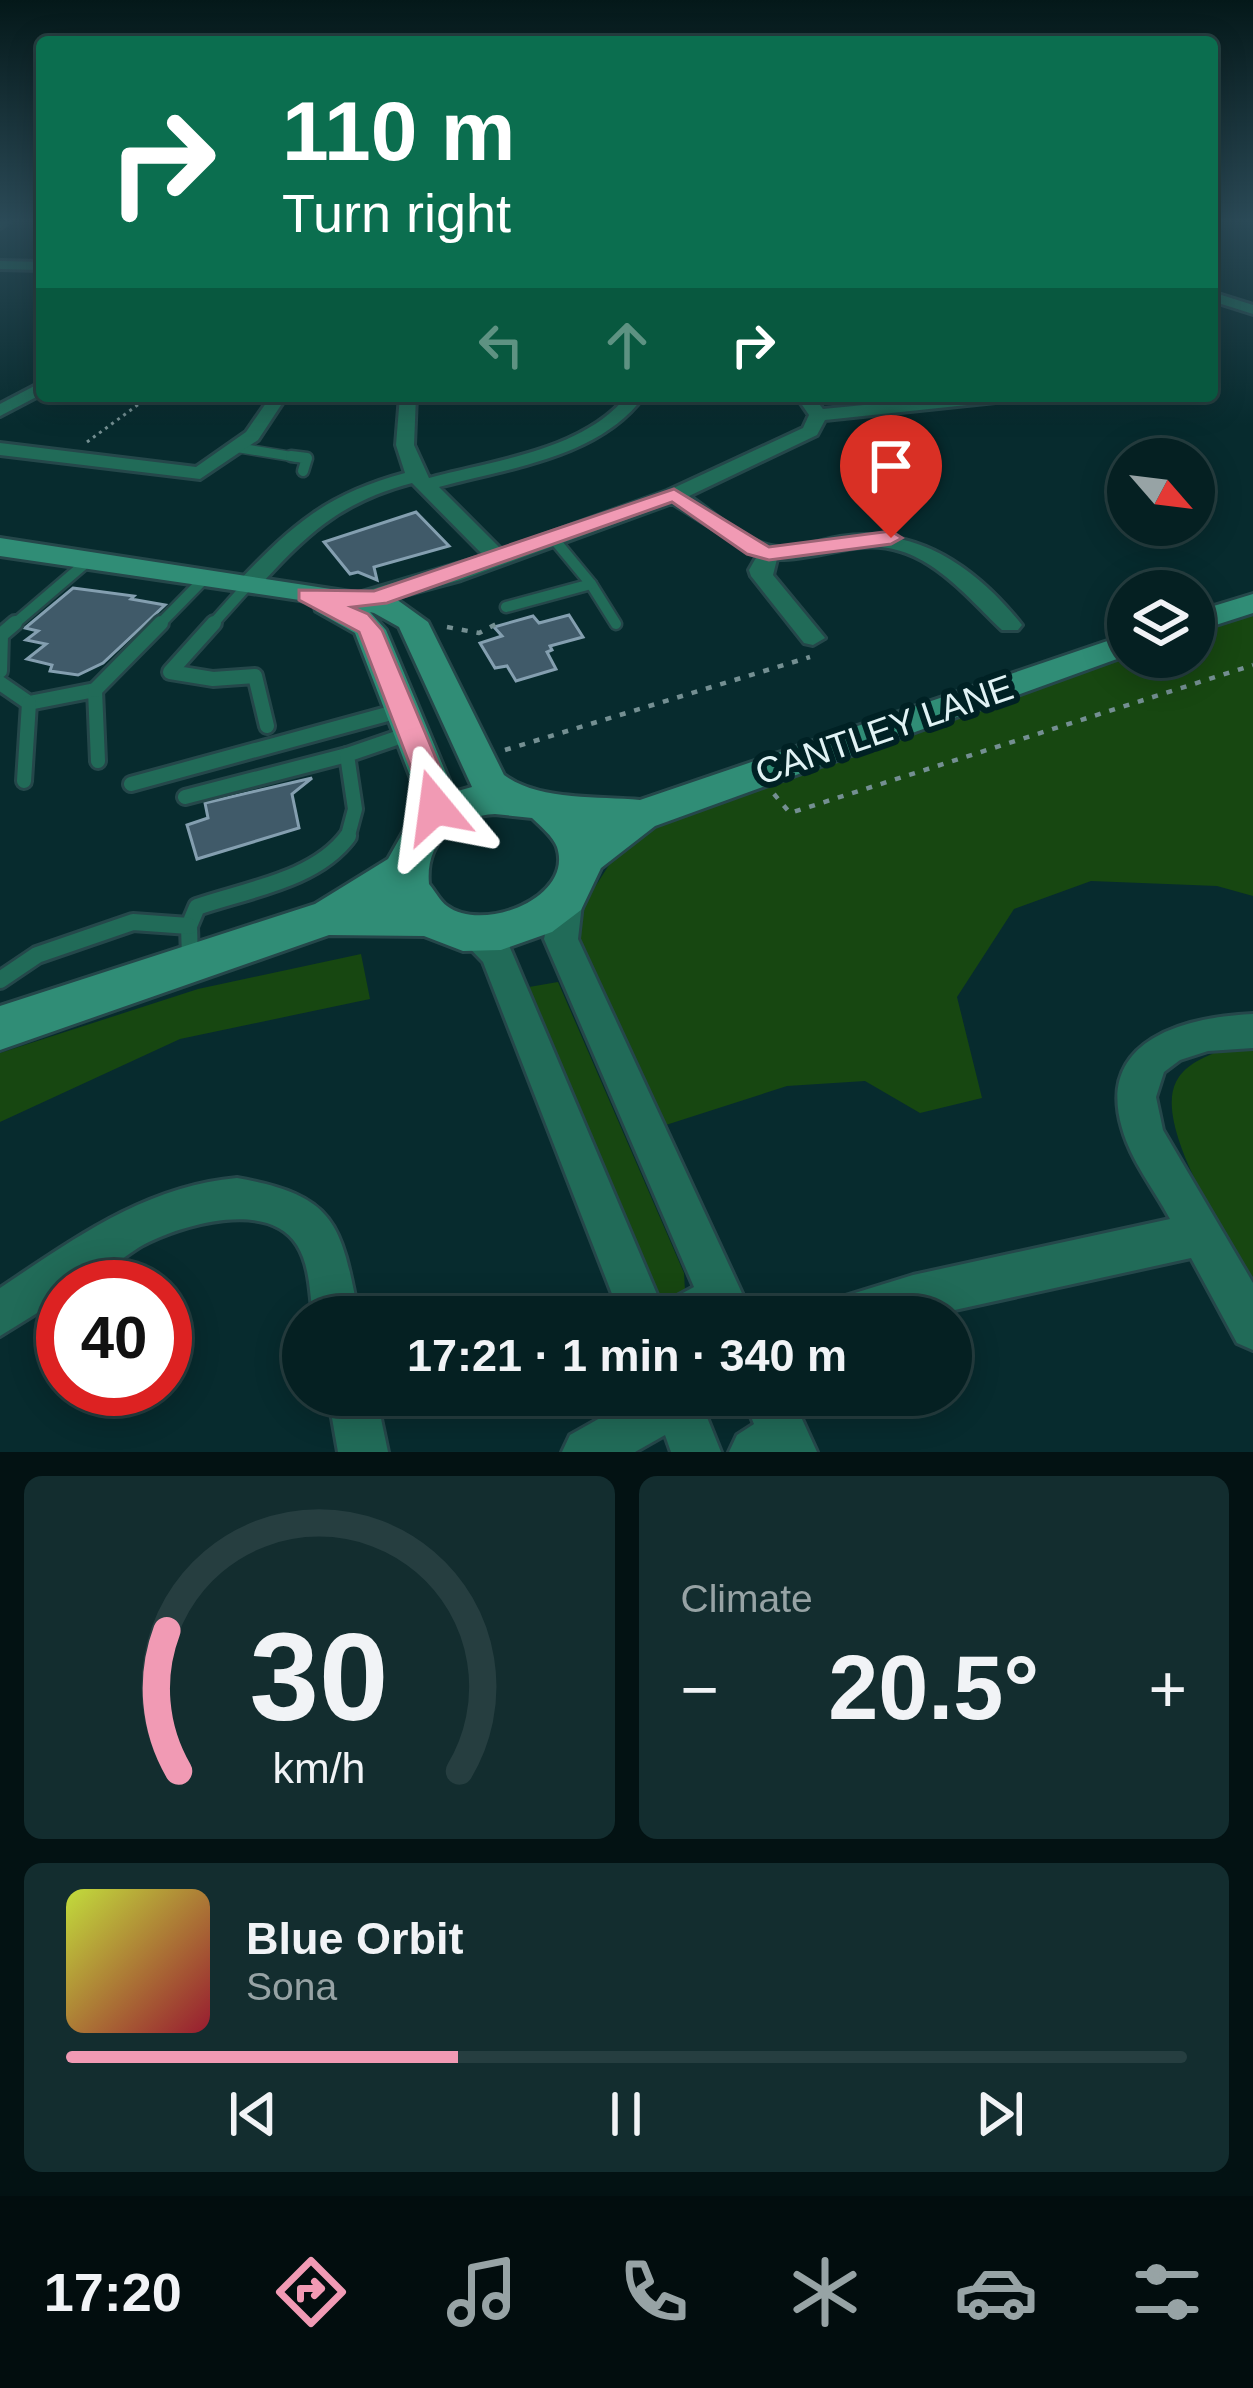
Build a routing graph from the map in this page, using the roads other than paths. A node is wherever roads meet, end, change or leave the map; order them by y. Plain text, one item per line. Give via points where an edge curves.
1 (1218, 298) edge
2 (1253, 310) edge
3 (36, 390) edge
4 (276, 402) edge
5 (408, 402) edge
6 (631, 402) edge
7 (808, 402) edge
8 (946, 402) edge
9 (0, 411) edge
10 (818, 415) junction
11 (240, 448) junction
12 (0, 449) edge
13 (304, 471) dead end
14 (421, 480) junction
15 (674, 495) junction
16 (553, 538) junction
17 (0, 547) edge
18 (769, 553) junction
19 (498, 558) junction
20 (88, 561) junction
21 (453, 575) junction
22 (202, 580) junction
23 (591, 584) junction
24 (246, 586) junction
25 (307, 595) junction
26 (360, 601) junction
27 (1253, 602) edge
28 (503, 611) road end
29 (1215, 615) edge
30 (407, 618) junction
31 (616, 624) dead end
32 (1010, 625) dead end
33 (813, 638) road end
34 (1107, 651) edge
35 (0, 671) edge
36 (0, 682) edge
37 (94, 690) junction
38 (447, 698) junction
39 (28, 703) junction
40 (407, 722) junction
41 (267, 726) dead end
42 (347, 755) junction
43 (98, 761) dead end
44 (24, 781) dead end
45 (131, 784) dead end
46 (185, 797) dead end
47 (525, 801) junction
48 (641, 815) junction
49 (429, 824) junction
50 (406, 869) junction
51 (575, 877) junction
52 (329, 917) junction
53 (450, 924) junction
54 (190, 945) junction
55 (0, 980) edge
56 (0, 1028) edge
57 (1253, 1031) edge
58 (1202, 1234) junction
59 (332, 1296) edge
60 (635, 1296) edge
61 (705, 1296) edge
62 (918, 1296) edge
63 (0, 1313) edge
64 (1253, 1327) edge
65 (356, 1416) edge
66 (646, 1416) edge
67 (682, 1416) edge
68 (363, 1452) edge
69 (586, 1452) edge
70 (697, 1452) edge

1 - 2 street
3 - 9 street
4 - 11 street
5 - 14 street via 405,445
6 - 14 street via 586,436
7 - 10 street
8 - 10 street
10 - 15 street via 806,435
11 - 12 street via 212,469 186,475
11 - 13 lane via 307,458
14 - 19 street
14 - 24 street via 329,504
15 - 16 street
15 - 18 street
16 - 19 street
16 - 23 lane
17 - 20 main road
18 - 32 street via 873,537 910,542 938,557
18 - 33 street via 762,576
19 - 21 street
20 - 22 main road
20 - 35 lane via 2,634
21 - 26 street
21 - 30 street via 421,593
22 - 24 main road
22 - 37 lane
23 - 28 lane
23 - 31 lane
24 - 25 main road
24 - 41 lane via 170,672 255,676
25 - 26 main road
25 - 40 main road via 370,630
26 - 30 main road
27 - 29 main road
30 - 38 main road
34 - 48 main road, CANTLEY LANE
36 - 39 lane
37 - 39 lane
37 - 43 lane
38 - 40 main road
38 - 47 main road via 488,784
39 - 44 lane
40 - 42 lane
40 - 45 lane
40 - 49 main road via 436,794
42 - 46 lane
42 - 54 lane via 356,798 347,838 324,860 197,907
47 - 48 main road, CANTLEY LANE
47 - 49 main road via 462,804
47 - 51 main road via 566,820 577,837
48 - 51 main road, CANTLEY LANE
49 - 50 main road
50 - 52 main road
50 - 53 main road via 411,894
51 - 53 main road via 538,920 518,929 489,934
51 - 61 street via 561,940
52 - 53 main road
52 - 54 main road
53 - 60 street via 496,952
54 - 55 lane via 133,922 37,955
54 - 56 main road
57 - 58 street via 1212,1031 1173,1043 1152,1056 1139,1082 1141,1124
58 - 62 street
58 - 64 street
59 - 63 street via 322,1248 305,1220 244,1196 218,1196 169,1208
65 - 68 street
66 - 69 street
67 - 70 street

